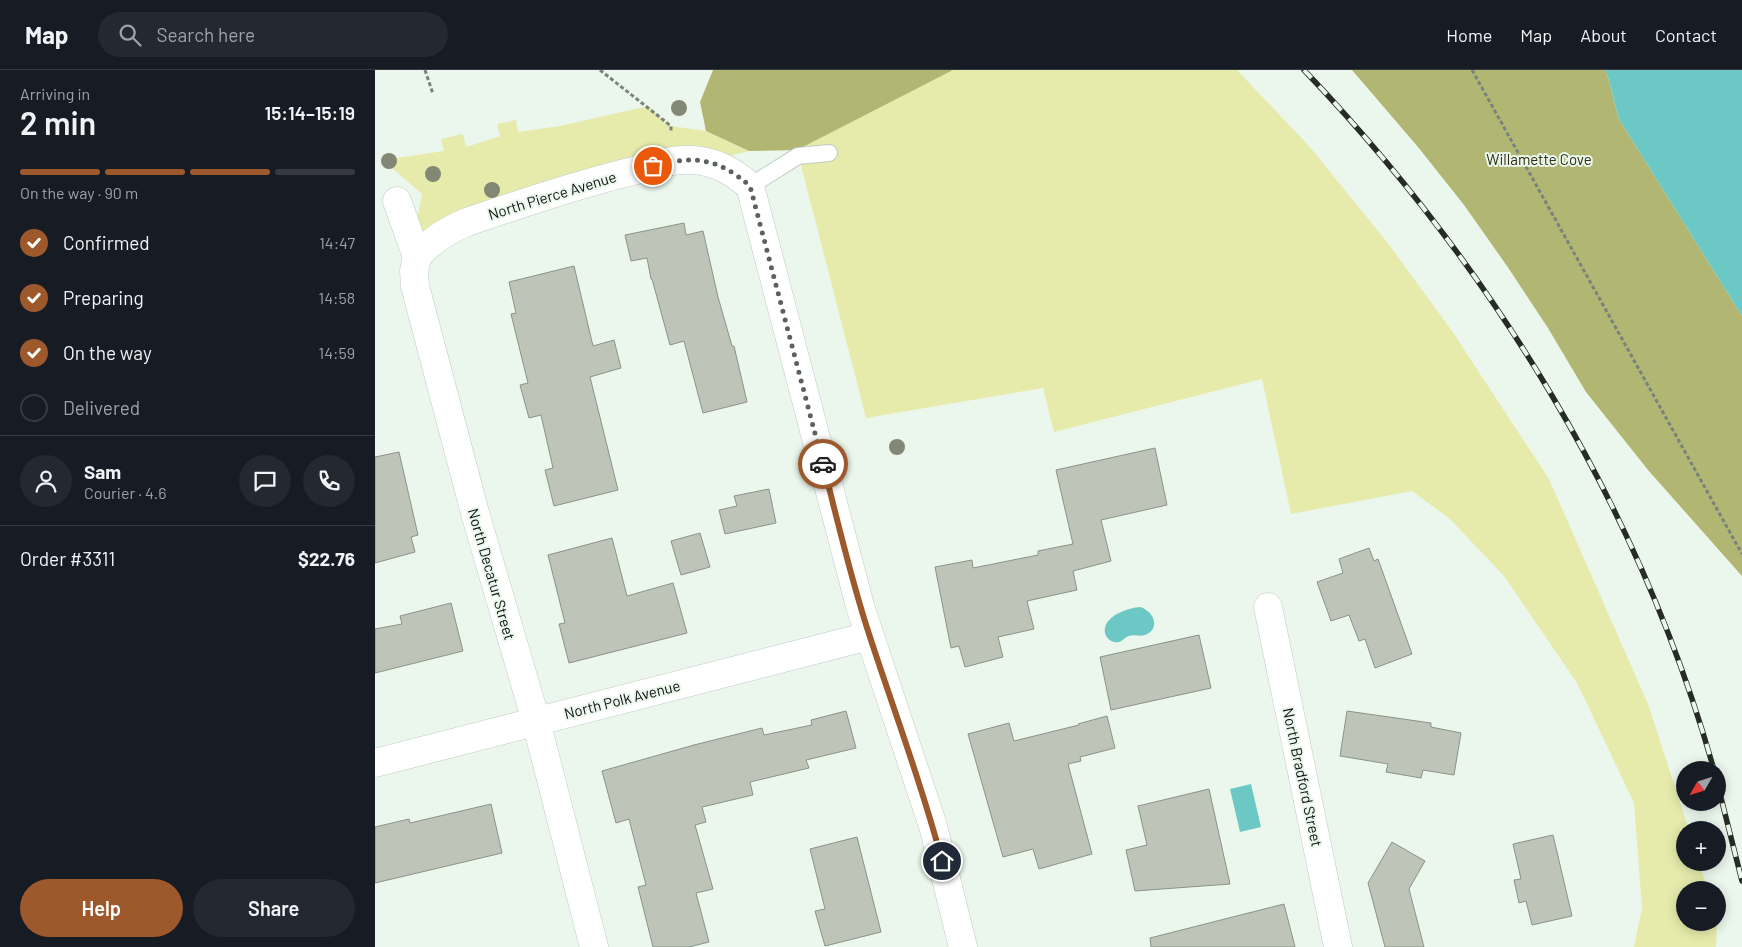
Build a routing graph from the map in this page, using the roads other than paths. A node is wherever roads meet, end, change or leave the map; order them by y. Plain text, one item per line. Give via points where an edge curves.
1 (829, 153) dead end
2 (750, 186) junction
3 (397, 201) dead end
4 (417, 257) junction
5 (1268, 607) dead end
6 (869, 636) junction
7 (536, 721) junction
8 (375, 763) edge
9 (593, 947) edge
10 (963, 947) edge
11 (1338, 947) edge

1 - 2 lane via 798,156
2 - 4 street, North Pierce Avenue via 734,172 713,163 670,162 601,178 467,222 425,247
2 - 6 street
3 - 4 street, North Decatur Street
4 - 7 street, North Decatur Street via 415,286 475,513
5 - 11 street, North Bradford Street
6 - 7 street, North Polk Avenue
6 - 10 street via 933,826
7 - 8 street, North Polk Avenue
7 - 9 street, North Decatur Street

